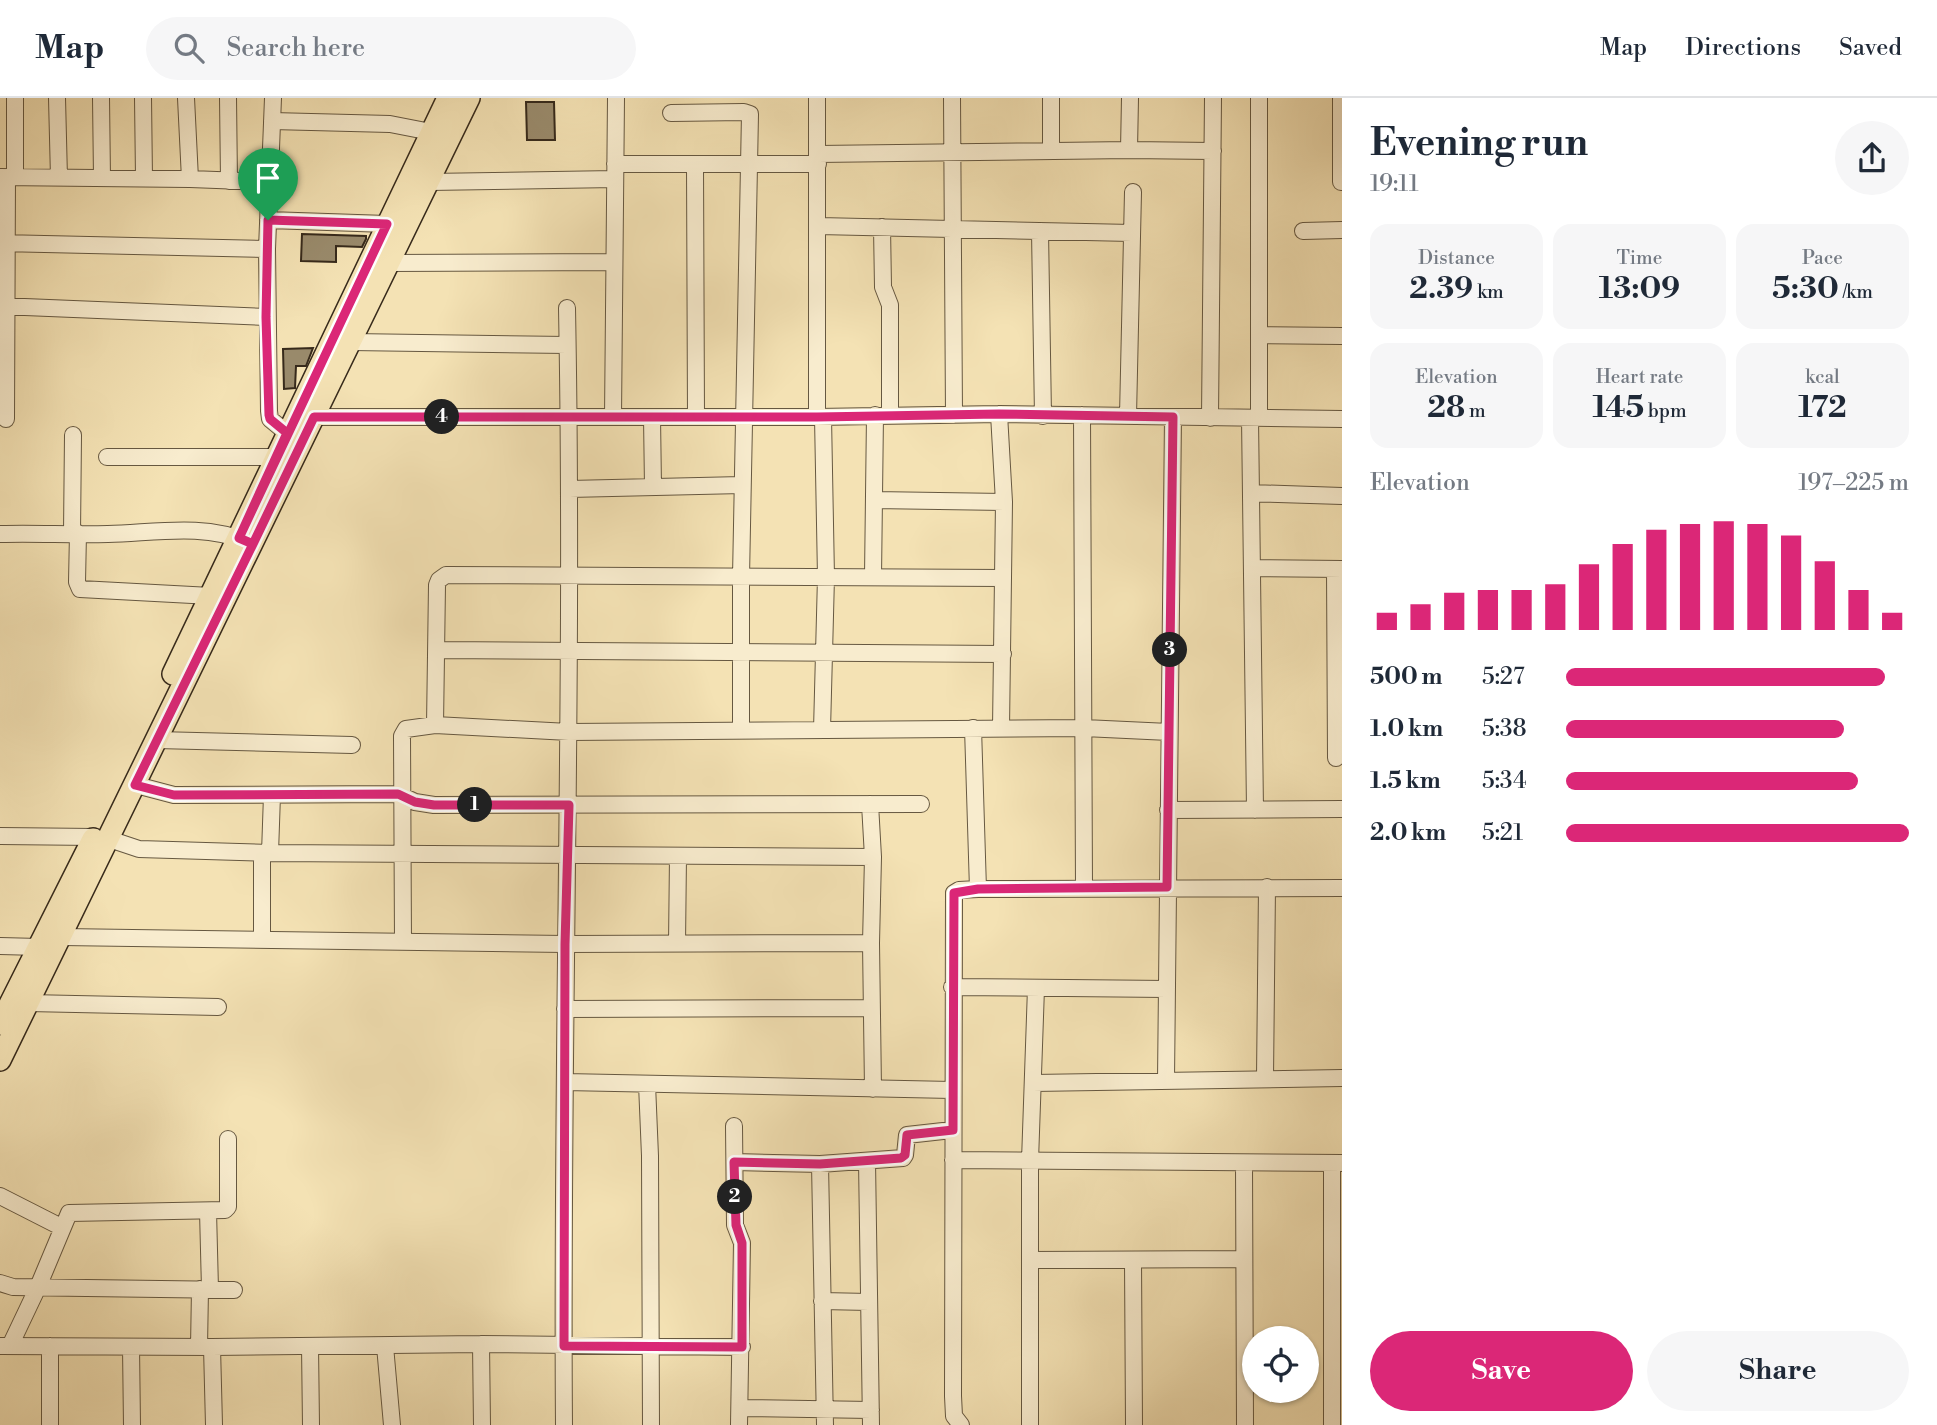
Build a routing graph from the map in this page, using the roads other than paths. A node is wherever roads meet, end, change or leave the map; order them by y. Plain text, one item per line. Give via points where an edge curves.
1 (15, 98) edge
2 (57, 98) edge
3 (102, 98) edge
4 (143, 98) edge
5 (186, 98) edge
6 (228, 98) edge
7 (272, 98) edge
8 (448, 98) edge
9 (469, 98) edge
10 (616, 98) edge
11 (817, 98) edge
12 (951, 98) edge
13 (1051, 98) edge
14 (1130, 98) edge
15 (1213, 98) edge
16 (1259, 98) edge
17 (1340, 98) edge
18 (671, 113) dead end
19 (272, 121) junction
20 (431, 132) junction
21 (1129, 150) junction
22 (1051, 151) junction
23 (1213, 151) junction
24 (953, 152) junction
25 (818, 159) junction
26 (750, 164) junction
27 (695, 165) junction
28 (615, 172) junction
29 (7, 177) edge
30 (59, 178) junction
31 (102, 178) junction
32 (144, 178) junction
33 (190, 178) junction
34 (229, 181) junction
35 (1341, 181) edge
36 (271, 182) junction
37 (429, 182) junction
38 (1133, 192) dead end
39 (268, 220) junction
40 (387, 224) junction
41 (819, 226) junction
42 (882, 227) junction
43 (953, 228) junction
44 (1342, 230) edge
45 (1040, 231) junction
46 (1303, 231) dead end
47 (1132, 233) junction
48 (4, 243) edge
49 (267, 249) junction
50 (614, 262) junction
51 (388, 263) junction
52 (4, 306) edge
53 (567, 308) dead end
54 (266, 317) junction
55 (1259, 335) junction
56 (1342, 336) edge
57 (351, 342) junction
58 (567, 345) junction
59 (3, 365) edge
60 (999, 414) junction
61 (883, 415) junction
62 (954, 415) junction
63 (1082, 415) junction
64 (744, 416) junction
65 (1042, 416) junction
66 (1128, 416) junction
67 (314, 417) junction
68 (568, 417) junction
69 (613, 417) junction
70 (652, 417) junction
71 (696, 417) junction
72 (820, 417) junction
73 (1173, 417) junction
74 (1210, 418) junction
75 (1255, 418) junction
76 (6, 419) dead end
77 (1342, 419) edge
78 (287, 433) junction
79 (72, 435) dead end
80 (107, 457) dead end
81 (276, 457) junction
82 (742, 485) junction
83 (653, 487) junction
84 (569, 489) junction
85 (1251, 493) junction
86 (1342, 496) edge
87 (874, 500) junction
88 (1004, 502) junction
89 (75, 533) junction
90 (0, 534) edge
91 (246, 541) junction
92 (1252, 568) junction
93 (1339, 569) edge
94 (569, 577) junction
95 (741, 577) junction
96 (826, 577) junction
97 (873, 577) junction
98 (1003, 579) junction
99 (211, 596) junction
100 (438, 650) junction
101 (570, 652) junction
102 (825, 652) junction
103 (742, 653) junction
104 (1003, 654) junction
105 (436, 725) junction
106 (973, 728) junction
107 (1001, 728) junction
108 (1084, 728) junction
109 (741, 730) junction
110 (822, 730) junction
111 (569, 732) junction
112 (1169, 733) junction
113 (157, 740) junction
114 (352, 745) dead end
115 (1336, 758) dead end
116 (135, 785) junction
117 (272, 795) junction
118 (401, 796) junction
119 (870, 804) junction
120 (921, 804) dead end
121 (569, 805) junction
122 (1342, 809) edge
123 (1168, 810) junction
124 (1255, 810) junction
125 (0, 836) edge
126 (102, 838) junction
127 (266, 853) junction
128 (402, 855) junction
129 (568, 856) junction
130 (678, 856) junction
131 (873, 857) junction
132 (1167, 887) junction
133 (1268, 887) junction
134 (1084, 888) junction
135 (1342, 888) edge
136 (978, 889) junction
137 (62, 936) junction
138 (262, 940) junction
139 (403, 942) junction
140 (871, 943) junction
141 (565, 944) junction
142 (677, 944) junction
143 (0, 946) edge
144 (39, 947) junction
145 (952, 987) junction
146 (1036, 988) junction
147 (1167, 989) junction
148 (28, 1003) junction
149 (218, 1007) dead end
150 (872, 1008) junction
151 (565, 1009) junction
152 (0, 1024) edge
153 (0, 1060) edge
154 (1265, 1078) junction
155 (1342, 1078) edge
156 (1166, 1080) junction
157 (565, 1082) junction
158 (1033, 1083) junction
159 (646, 1084) junction
160 (873, 1089) junction
161 (953, 1090) junction
162 (734, 1126) dead end
163 (953, 1130) junction
164 (228, 1139) dead end
165 (953, 1160) junction
166 (867, 1161) junction
167 (1030, 1161) junction
168 (734, 1162) junction
169 (1244, 1163) junction
170 (1337, 1163) edge
171 (820, 1164) junction
172 (0, 1196) edge
173 (208, 1211) junction
174 (61, 1227) junction
175 (1133, 1259) junction
176 (1244, 1259) junction
177 (1030, 1260) junction
178 (0, 1283) edge
179 (38, 1287) junction
180 (205, 1289) junction
181 (234, 1290) dead end
182 (822, 1301) junction
183 (869, 1302) junction
184 (481, 1344) junction
185 (5, 1346) edge
186 (50, 1346) junction
187 (310, 1346) junction
188 (385, 1346) junction
189 (564, 1346) junction
190 (131, 1347) junction
191 (205, 1347) junction
192 (742, 1347) junction
193 (651, 1348) junction
194 (740, 1408) junction
195 (824, 1418) edge
196 (871, 1418) edge
197 (50, 1425) edge
198 (132, 1425) edge
199 (214, 1425) edge
200 (311, 1425) edge
201 (392, 1425) edge
202 (482, 1425) edge
203 (564, 1425) edge
204 (651, 1425) edge
205 (740, 1425) edge
206 (961, 1425) edge
207 (1030, 1425) edge
208 (1134, 1425) edge
209 (1245, 1425) edge
210 (1332, 1425) edge

1 - 29 street
2 - 30 street
3 - 31 street
4 - 32 street
5 - 33 street
6 - 34 street
7 - 19 street
8 - 20 main road
9 - 37 main road
10 - 28 street
11 - 25 street
12 - 24 street
13 - 22 street
14 - 21 street
15 - 23 street
16 - 55 street
17 - 35 street
18 - 26 street via 750,114
19 - 20 street via 390,124
19 - 36 street
20 - 40 main road
21 - 22 street
21 - 23 street
22 - 24 street
23 - 74 street
24 - 25 street
24 - 43 street
25 - 26 street
25 - 41 street
26 - 27 street
26 - 64 street
27 - 28 street
27 - 71 street
28 - 37 street
28 - 50 street
29 - 30 street
29 - 48 street
30 - 31 street
31 - 32 street
32 - 33 street
33 - 34 street
34 - 36 street
36 - 39 street
37 - 51 main road
38 - 47 street
39 - 40 street
39 - 49 street
40 - 78 main road
41 - 42 street
41 - 72 street
42 - 43 street
42 - 61 street via 883,287 890,305
43 - 45 street
43 - 62 street
44 - 46 street
45 - 47 street
45 - 65 street
47 - 66 street
48 - 49 street
48 - 52 street
49 - 54 street
50 - 51 street
50 - 69 street
51 - 57 main road
52 - 54 street
52 - 59 street
53 - 58 street
54 - 78 street via 269,415
55 - 56 street
55 - 75 street
57 - 58 street
57 - 67 main road
58 - 68 street
59 - 76 street
60 - 62 street
60 - 65 street
60 - 88 street
61 - 62 street
61 - 72 street
61 - 87 street
63 - 65 street
63 - 66 street
63 - 108 street
64 - 71 street
64 - 72 street
64 - 82 street
66 - 73 street
67 - 68 street
67 - 91 main road
68 - 69 street
68 - 84 street
69 - 70 street
70 - 71 street
70 - 83 street
72 - 96 street
73 - 74 street
73 - 112 street
74 - 75 street
75 - 77 street
75 - 85 street
78 - 81 main road
79 - 89 street
80 - 81 street
81 - 91 main road
82 - 83 street
82 - 95 street
83 - 84 street
84 - 94 street
85 - 86 street
85 - 92 street
87 - 88 street
87 - 97 street
88 - 98 street
89 - 90 street
89 - 91 street via 189,531
89 - 99 street via 80,589
91 - 99 main road
91 - 113 main road
92 - 93 street
92 - 124 street
93 - 115 street
94 - 95 street
94 - 100 street via 443,576 437,585
94 - 101 street
95 - 96 street
95 - 103 street
96 - 97 street
96 - 102 street
97 - 98 street
98 - 104 street
99 - 126 main road
100 - 101 street
100 - 105 street
101 - 103 street
101 - 111 street
102 - 103 street
102 - 104 street
102 - 110 street
103 - 109 street
104 - 107 street
105 - 111 street
105 - 118 street via 403,732
106 - 107 street
106 - 110 street
106 - 136 street
107 - 108 street
108 - 112 street
108 - 134 street
109 - 110 street
109 - 111 street
111 - 121 street
112 - 123 street
113 - 114 street
113 - 116 main road
116 - 117 street via 174,795
116 - 126 main road
117 - 118 street
117 - 127 street
118 - 121 street via 434,805
118 - 128 street
119 - 120 street
119 - 121 street
119 - 131 street
121 - 129 street
122 - 124 street
123 - 124 street
123 - 132 street
125 - 126 street
126 - 127 street via 139,849
126 - 137 main road
126 - 144 main road
127 - 128 street
127 - 138 street
128 - 129 street
128 - 139 street
129 - 130 street
129 - 141 street
130 - 131 street
130 - 142 street
131 - 140 street
132 - 133 street
132 - 134 street
132 - 147 street
133 - 135 street
133 - 154 street
134 - 136 street
136 - 145 street via 954,893
137 - 138 street
137 - 148 main road
138 - 139 street
139 - 141 street
140 - 142 street
140 - 150 street
141 - 142 street
141 - 151 street
143 - 144 street
144 - 152 main road
145 - 146 street
145 - 161 street
146 - 147 street
146 - 158 street
147 - 156 street
148 - 149 street
148 - 153 main road
150 - 151 street
150 - 160 street
151 - 157 street
154 - 155 street
154 - 156 street
156 - 158 street
157 - 159 street
157 - 189 street
158 - 167 street
159 - 160 street
159 - 193 street
160 - 161 street
161 - 163 street
162 - 168 street
163 - 165 street
163 - 166 street via 907,1135 905,1157
164 - 173 street via 228,1207
165 - 167 street
165 - 206 street via 953,1412
166 - 171 street
166 - 183 street
167 - 169 street
167 - 177 street
168 - 171 street
168 - 192 street via 736,1225 742,1243
169 - 170 street
169 - 176 street
170 - 210 street
171 - 182 street
172 - 174 street
173 - 174 street via 74,1212
173 - 180 street
174 - 179 street
175 - 176 street
175 - 177 street
175 - 208 street
176 - 209 street
177 - 207 street
178 - 179 street
179 - 180 street
179 - 185 street
180 - 181 street
180 - 191 street
182 - 183 street
182 - 195 street
183 - 196 street
184 - 188 street
184 - 189 street
184 - 202 street
185 - 186 street
186 - 190 street
186 - 197 street
187 - 188 street
187 - 191 street
187 - 200 street
188 - 201 street
189 - 193 street
189 - 203 street
190 - 191 street
190 - 198 street
191 - 199 street
192 - 193 street
192 - 194 street
193 - 204 street
194 - 195 street
194 - 205 street
195 - 196 street

